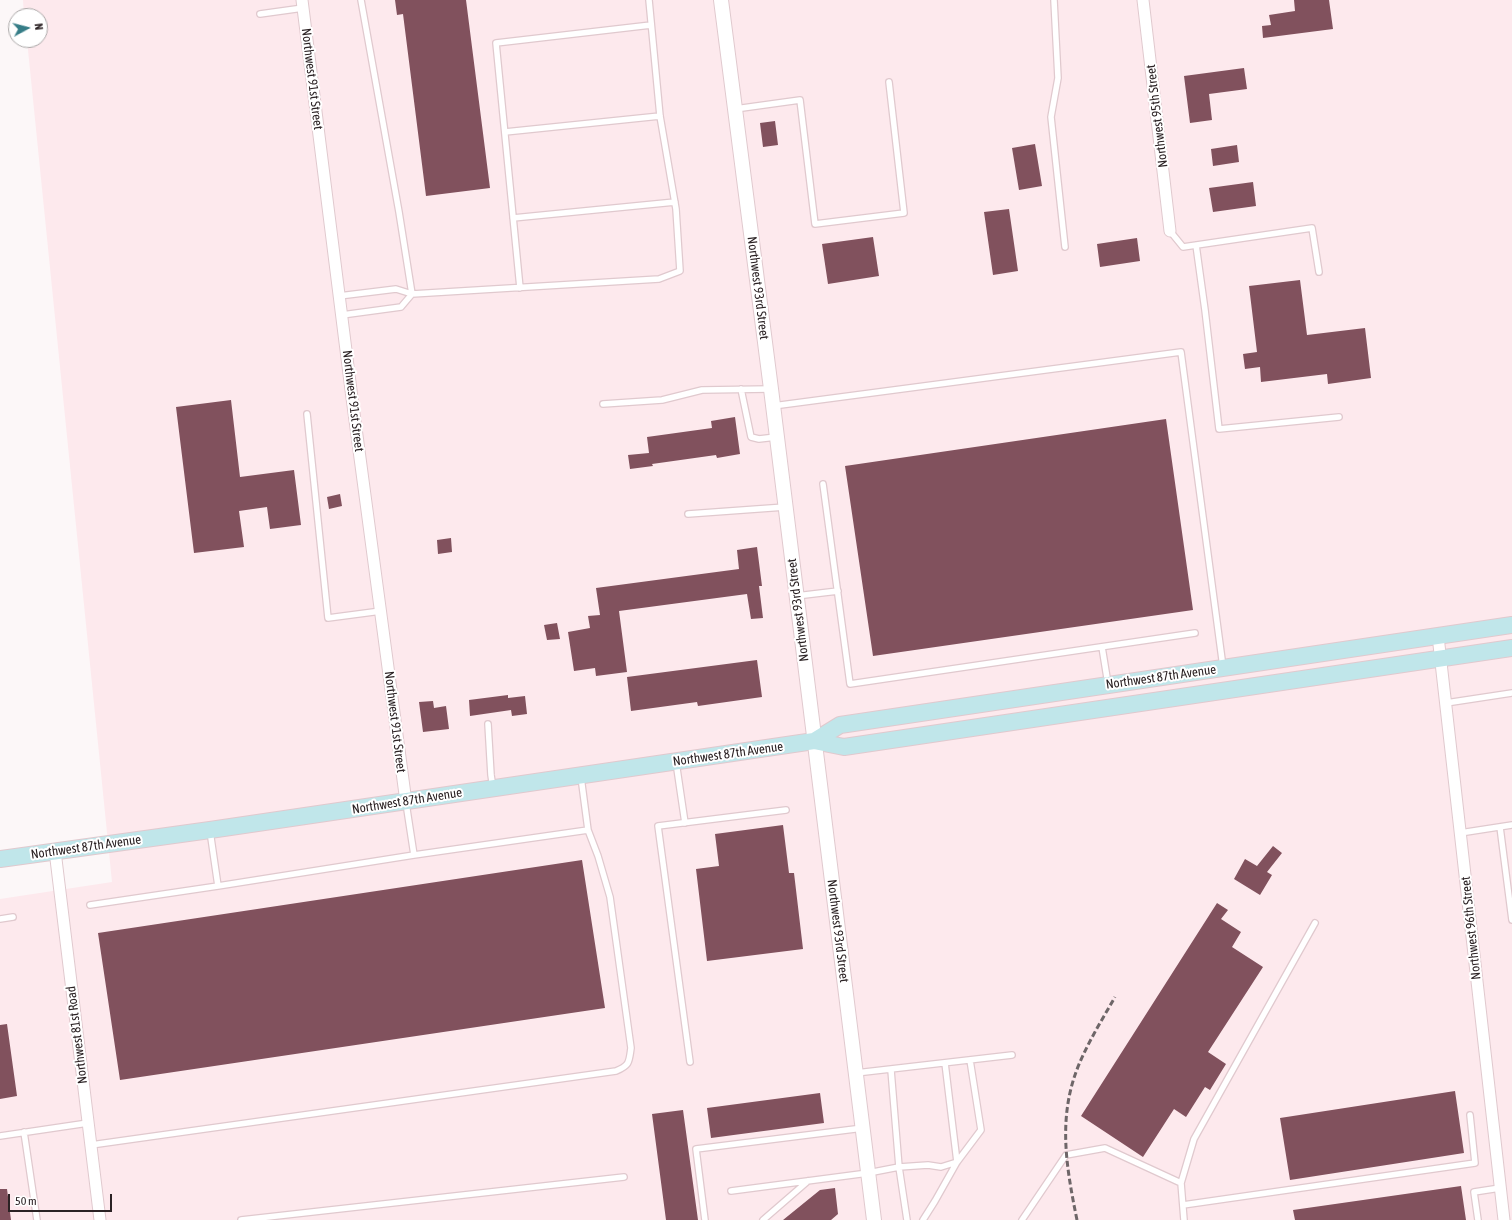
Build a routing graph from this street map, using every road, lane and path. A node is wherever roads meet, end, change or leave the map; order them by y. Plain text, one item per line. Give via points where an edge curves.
1 (361, 0) edge
2 (649, 0) edge
3 (721, 0) edge
4 (1054, 0) edge
5 (1143, 0) edge
6 (303, 4) edge
7 (260, 14) dead end
8 (651, 25) junction
9 (889, 82) dead end
10 (735, 109) junction
11 (660, 116) junction
12 (505, 132) junction
13 (676, 202) junction
14 (513, 218) junction
15 (1170, 231) joint
16 (1196, 245) junction
17 (1065, 247) dead end
18 (1319, 272) dead end
19 (520, 288) junction
20 (412, 294) junction
21 (339, 296) junction
22 (342, 316) junction
23 (741, 389) junction
24 (771, 389) junction
25 (603, 404) dead end
26 (773, 406) junction
27 (307, 414) dead end
28 (1339, 417) dead end
29 (777, 437) junction
30 (823, 484) dead end
31 (785, 508) junction
32 (688, 514) dead end
33 (838, 592) junction
34 (796, 596) junction
35 (381, 611) junction
36 (1512, 625) edge
37 (1195, 633) dead end
38 (1438, 636) junction
39 (1102, 647) junction
40 (1512, 648) edge
41 (1441, 658) junction
42 (1223, 668) junction
43 (1108, 685) junction
44 (1512, 693) edge
45 (1446, 703) junction
46 (488, 724) dead end
47 (814, 741) junction
48 (676, 761) junction
49 (581, 775) junction
50 (493, 788) junction
51 (406, 802) junction
52 (786, 810) dead end
53 (685, 823) junction
54 (1512, 825) edge
55 (1500, 827) junction
56 (210, 830) junction
57 (588, 830) junction
58 (1460, 833) junction
59 (55, 851) junction
60 (414, 855) junction
61 (0, 859) edge
62 (218, 886) junction
63 (90, 905) dead end
64 (13, 917) dead end
65 (0, 919) edge
66 (1512, 920) edge
67 (1314, 923) dead end
68 (1012, 1056) dead end
69 (970, 1060) junction
70 (690, 1062) dead end
71 (945, 1063) junction
72 (891, 1070) junction
73 (856, 1073) junction
74 (1470, 1115) dead end
75 (88, 1123) junction
76 (863, 1128) junction
77 (24, 1132) junction
78 (0, 1136) edge
79 (91, 1145) junction
80 (957, 1162) junction
81 (899, 1167) junction
82 (868, 1173) junction
83 (624, 1177) dead end
84 (808, 1181) junction
85 (1181, 1183) junction
86 (1500, 1188) junction
87 (731, 1190) dead end
88 (1183, 1205) junction
89 (36, 1220) edge
90 (100, 1220) edge
91 (241, 1220) edge
92 (705, 1220) edge
93 (763, 1220) edge
94 (874, 1220) edge
95 (906, 1220) edge
96 (923, 1220) edge
97 (1022, 1220) edge
98 (1184, 1220) edge
99 (1478, 1220) edge
100 (1504, 1220) edge

1 - 20 lane
2 - 8 lane
3 - 10 street, Northwest 93rd Street
4 - 17 lane via 1058,78 1051,117
5 - 15 street, Northwest 95th Street
6 - 7 lane
6 - 21 street, Northwest 91st Street
8 - 11 lane
8 - 12 lane via 496,43
9 - 10 lane via 904,213 815,224 800,100
10 - 24 street, Northwest 93rd Street
11 - 12 lane
11 - 13 lane
12 - 14 lane
13 - 14 lane
13 - 19 lane via 680,271 659,279
14 - 19 lane
15 - 16 lane via 1182,247
16 - 18 lane via 1312,228
16 - 28 lane via 1219,429
19 - 20 lane
20 - 21 lane via 396,289
20 - 22 lane via 401,307
21 - 22 street, Northwest 91st Street
22 - 35 street, Northwest 91st Street
23 - 24 lane
23 - 25 lane via 702,390 662,400
23 - 29 lane via 751,437
24 - 26 street, Northwest 93rd Street
26 - 29 street, Northwest 93rd Street
26 - 42 lane via 1181,352
27 - 35 lane via 328,618
29 - 31 street, Northwest 93rd Street
30 - 33 lane
31 - 32 lane
31 - 34 street, Northwest 93rd Street
33 - 34 lane
33 - 39 lane via 850,684
34 - 47 street, Northwest 93rd Street
35 - 51 street, Northwest 91st Street
36 - 38 main road, Northwest 87th Avenue
37 - 39 lane
38 - 41 street, Northwest 96th Street
38 - 42 main road, Northwest 87th Avenue
39 - 43 lane
40 - 41 main road, Northwest 87th Avenue
41 - 45 street, Northwest 96th Street
41 - 47 main road, Northwest 87th Avenue via 844,747
42 - 43 main road, Northwest 87th Avenue
43 - 47 main road, Northwest 87th Avenue via 840,725
44 - 45 lane
45 - 58 street, Northwest 96th Street
46 - 50 lane
47 - 48 main road, Northwest 87th Avenue
47 - 73 street, Northwest 93rd Street
48 - 49 main road, Northwest 87th Avenue
48 - 53 lane
49 - 50 main road, Northwest 87th Avenue
49 - 57 lane
50 - 51 main road, Northwest 87th Avenue
51 - 56 main road, Northwest 87th Avenue
51 - 60 lane
52 - 53 lane
53 - 70 lane via 658,826
54 - 55 lane
55 - 58 lane
55 - 66 lane
56 - 59 main road, Northwest 87th Avenue
56 - 62 lane
57 - 60 lane
57 - 79 lane via 598,856 614,918 631,1048 630,1059 625,1067 616,1071
58 - 86 street, Northwest 96th Street
59 - 61 main road, Northwest 87th Avenue
59 - 75 street, Northwest 81st Road
60 - 62 lane
62 - 63 lane
64 - 65 lane
67 - 85 lane via 1194,1138
68 - 69 lane
69 - 71 lane
69 - 80 lane via 981,1130
71 - 72 lane
71 - 80 lane
72 - 73 lane
72 - 81 lane
73 - 76 street, Northwest 93rd Street
74 - 88 lane via 1475,1163
75 - 77 lane
75 - 79 street, Northwest 81st Road
76 - 82 street, Northwest 93rd Street
76 - 92 lane via 696,1149
77 - 78 lane
77 - 89 lane
79 - 90 street, Northwest 81st Road
80 - 81 lane via 941,1168 928,1165
80 - 96 lane
81 - 82 lane
81 - 95 lane
82 - 84 lane
82 - 94 street, Northwest 93rd Street
83 - 91 lane
84 - 87 lane
84 - 93 lane
85 - 88 lane
85 - 97 lane via 1106,1148 1066,1155
86 - 99 lane via 1474,1192
86 - 100 street, Northwest 96th Street
88 - 98 lane

